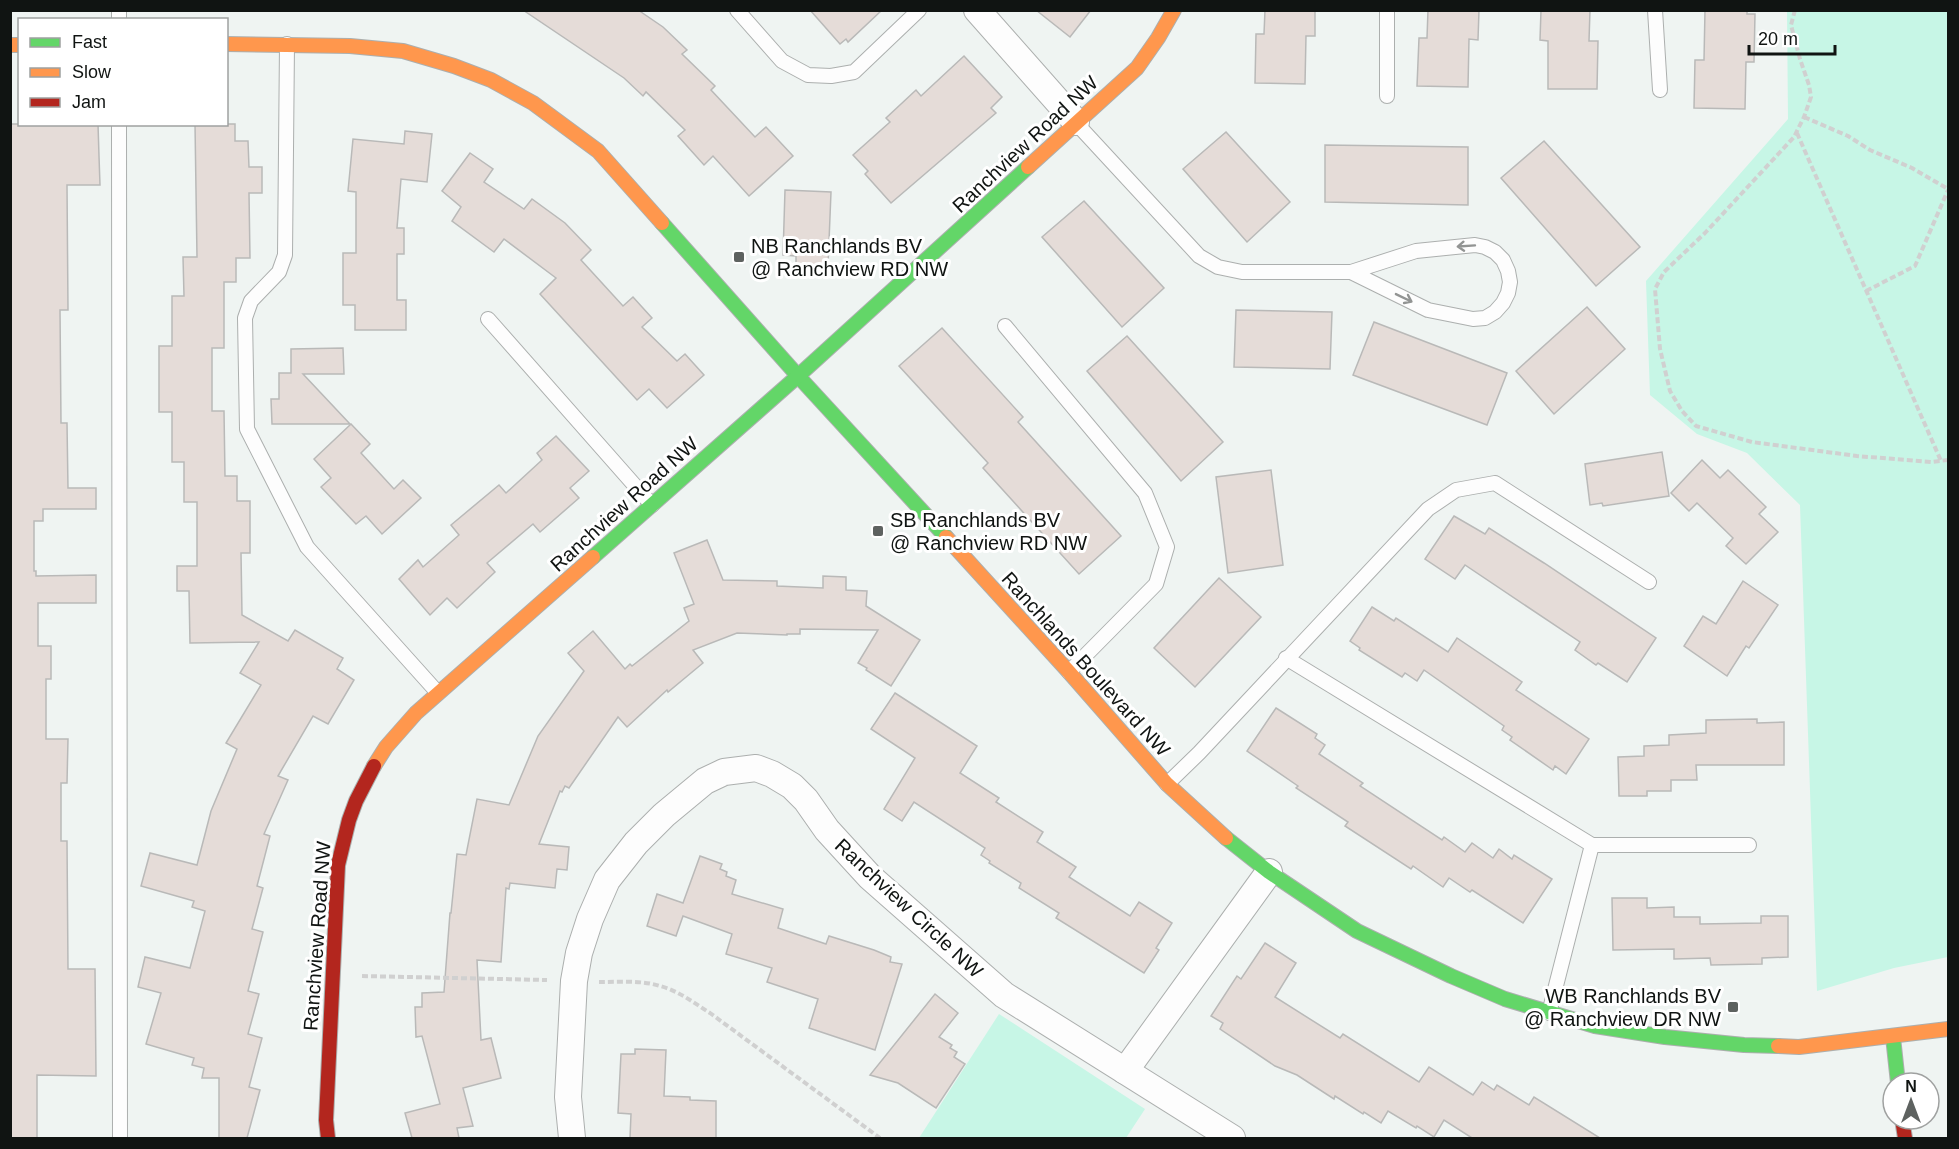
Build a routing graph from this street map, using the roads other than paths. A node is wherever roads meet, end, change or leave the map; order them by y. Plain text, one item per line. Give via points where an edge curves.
1 (737, 10) edge
2 (919, 10) edge
3 (977, 10) edge
4 (1174, 10) edge
5 (1387, 10) edge
6 (1655, 10) edge
7 (228, 44) edge
8 (287, 44) junction
9 (1660, 90) dead end
10 (1387, 96) dead end
11 (1076, 122) junction
12 (119, 126) edge
13 (1351, 273) junction
14 (488, 320) dead end
15 (1005, 326) dead end
16 (798, 376) junction
17 (652, 505) junction
18 (1649, 582) dead end
19 (1286, 658) junction
20 (1069, 672) junction
21 (439, 695) junction
22 (1167, 784) junction
23 (1592, 844) junction
24 (1749, 845) dead end
25 (1269, 872) junction
26 (1549, 1013) junction
27 (1948, 1029) edge
28 (1893, 1037) junction
29 (1125, 1071) junction
30 (1897, 1071) edge
31 (120, 1138) edge
32 (328, 1138) edge
33 (572, 1138) edge
34 (1232, 1138) edge

1 - 2 lane via 782,61 808,75 831,76 854,72
3 - 11 street
4 - 11 street, Ranchview Road NW via 1137,68
5 - 10 lane
6 - 9 lane
7 - 8 street, Ranchlands Boulevard NW
8 - 16 street, Ranchlands Boulevard NW via 403,51 491,80 533,103 598,151
8 - 21 lane via 285,255 279,272 251,301 245,318 247,429 307,547
11 - 13 lane via 1199,256 1218,267 1242,272
11 - 16 street, Ranchview Road NW
12 - 31 lane
13 -> 13 lane via 1428,310 1473,320 1495,312 1508,293 1508,271 1503,261 1495,252 1474,245 1416,251
14 - 17 lane
15 - 20 lane via 1145,493 1167,547 1156,584
16 - 17 street, Ranchview Road NW
16 - 20 street, Ranchlands Boulevard NW
17 - 21 street, Ranchview Road NW
18 - 19 lane via 1495,483 1456,490 1428,509
19 - 22 lane
19 - 23 lane
20 - 22 street, Ranchlands Boulevard NW
21 - 32 street, Ranchview Road NW via 416,713 378,757 363,782 343,836 332,975
22 - 25 street, Ranchlands Boulevard NW
23 - 24 lane
23 - 26 lane
25 - 26 street, Ranchlands Boulevard NW via 1357,931 1451,976
25 - 29 street
26 - 28 street, Ranchlands Boulevard NW via 1595,1026 1744,1045 1799,1047
27 - 28 street, Ranchlands Boulevard NW
28 - 30 street
29 - 33 street, Ranchview Circle NW via 1004,995 870,877 792,786 756,768 724,772 705,781 636,843 607,880 590,919 574,981 568,1097
29 - 34 street, Ranchview Circle NW

